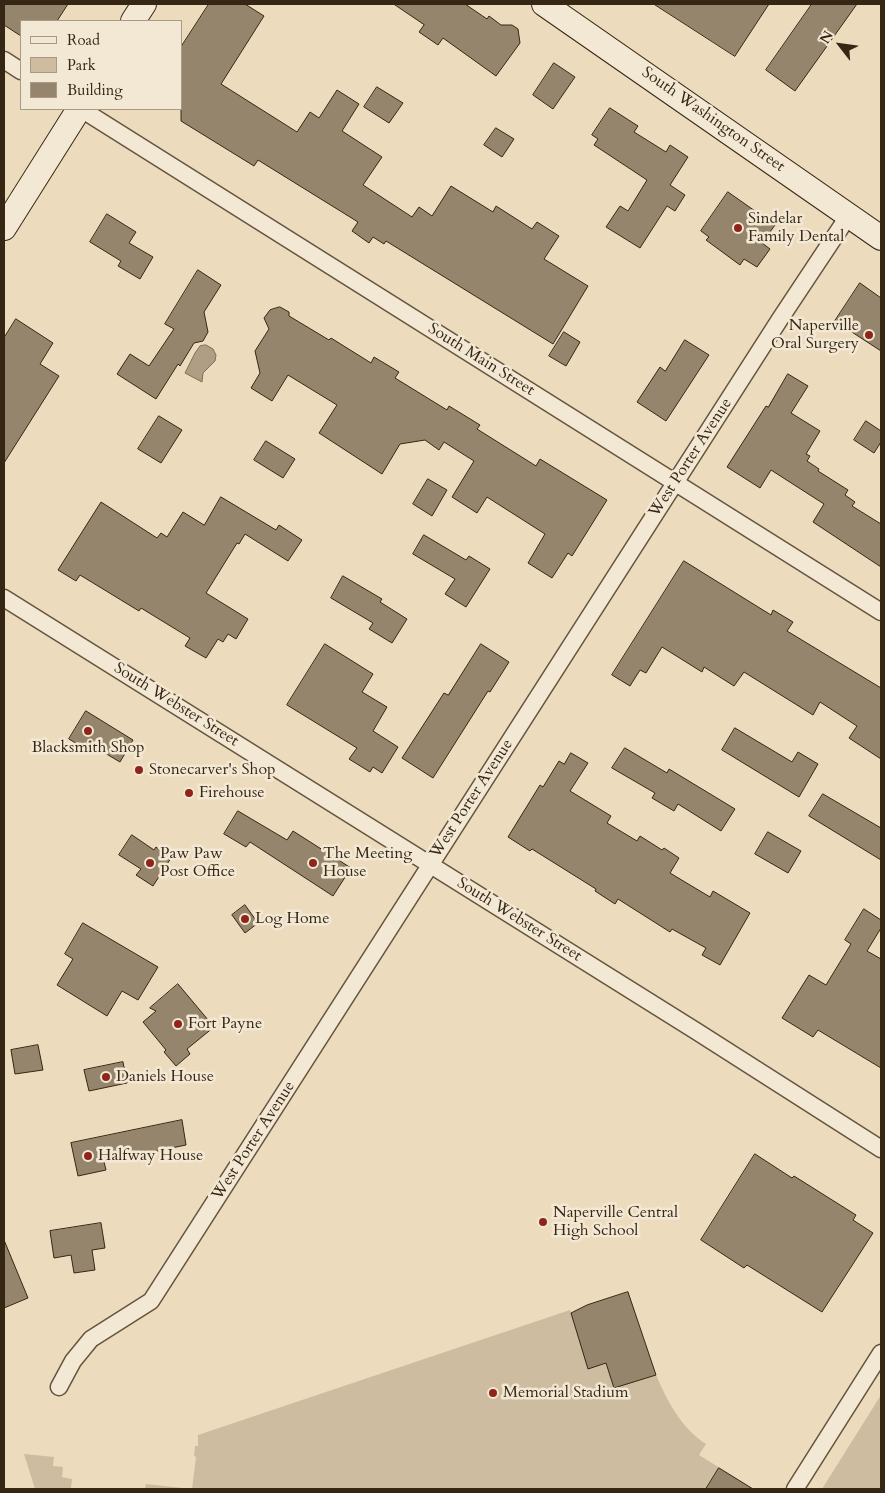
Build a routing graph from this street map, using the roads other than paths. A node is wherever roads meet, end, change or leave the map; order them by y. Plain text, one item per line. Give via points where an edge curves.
1 (144, 4) edge
2 (544, 4) edge
3 (134, 20) edge
4 (4, 60) edge
5 (20, 70) edge
6 (79, 110) edge
7 (82, 110) edge
8 (849, 215) junction
9 (4, 228) edge
10 (881, 238) edge
11 (675, 482) junction
12 (4, 598) edge
13 (881, 612) edge
14 (431, 864) junction
15 (881, 1149) edge
16 (881, 1353) edge
17 (59, 1387) dead end
18 (795, 1489) edge

1 - 3 main road
2 - 8 main road, South Washington Street
4 - 5 street
6 - 9 main road
7 - 11 street, South Main Street
8 - 10 main road, South Washington Street
8 - 11 street, West Porter Avenue
11 - 13 street, South Main Street
11 - 14 street, West Porter Avenue
12 - 14 street, South Webster Street
14 - 15 street, South Webster Street
14 - 17 street, West Porter Avenue via 151,1301 91,1339 73,1361
16 - 18 street

